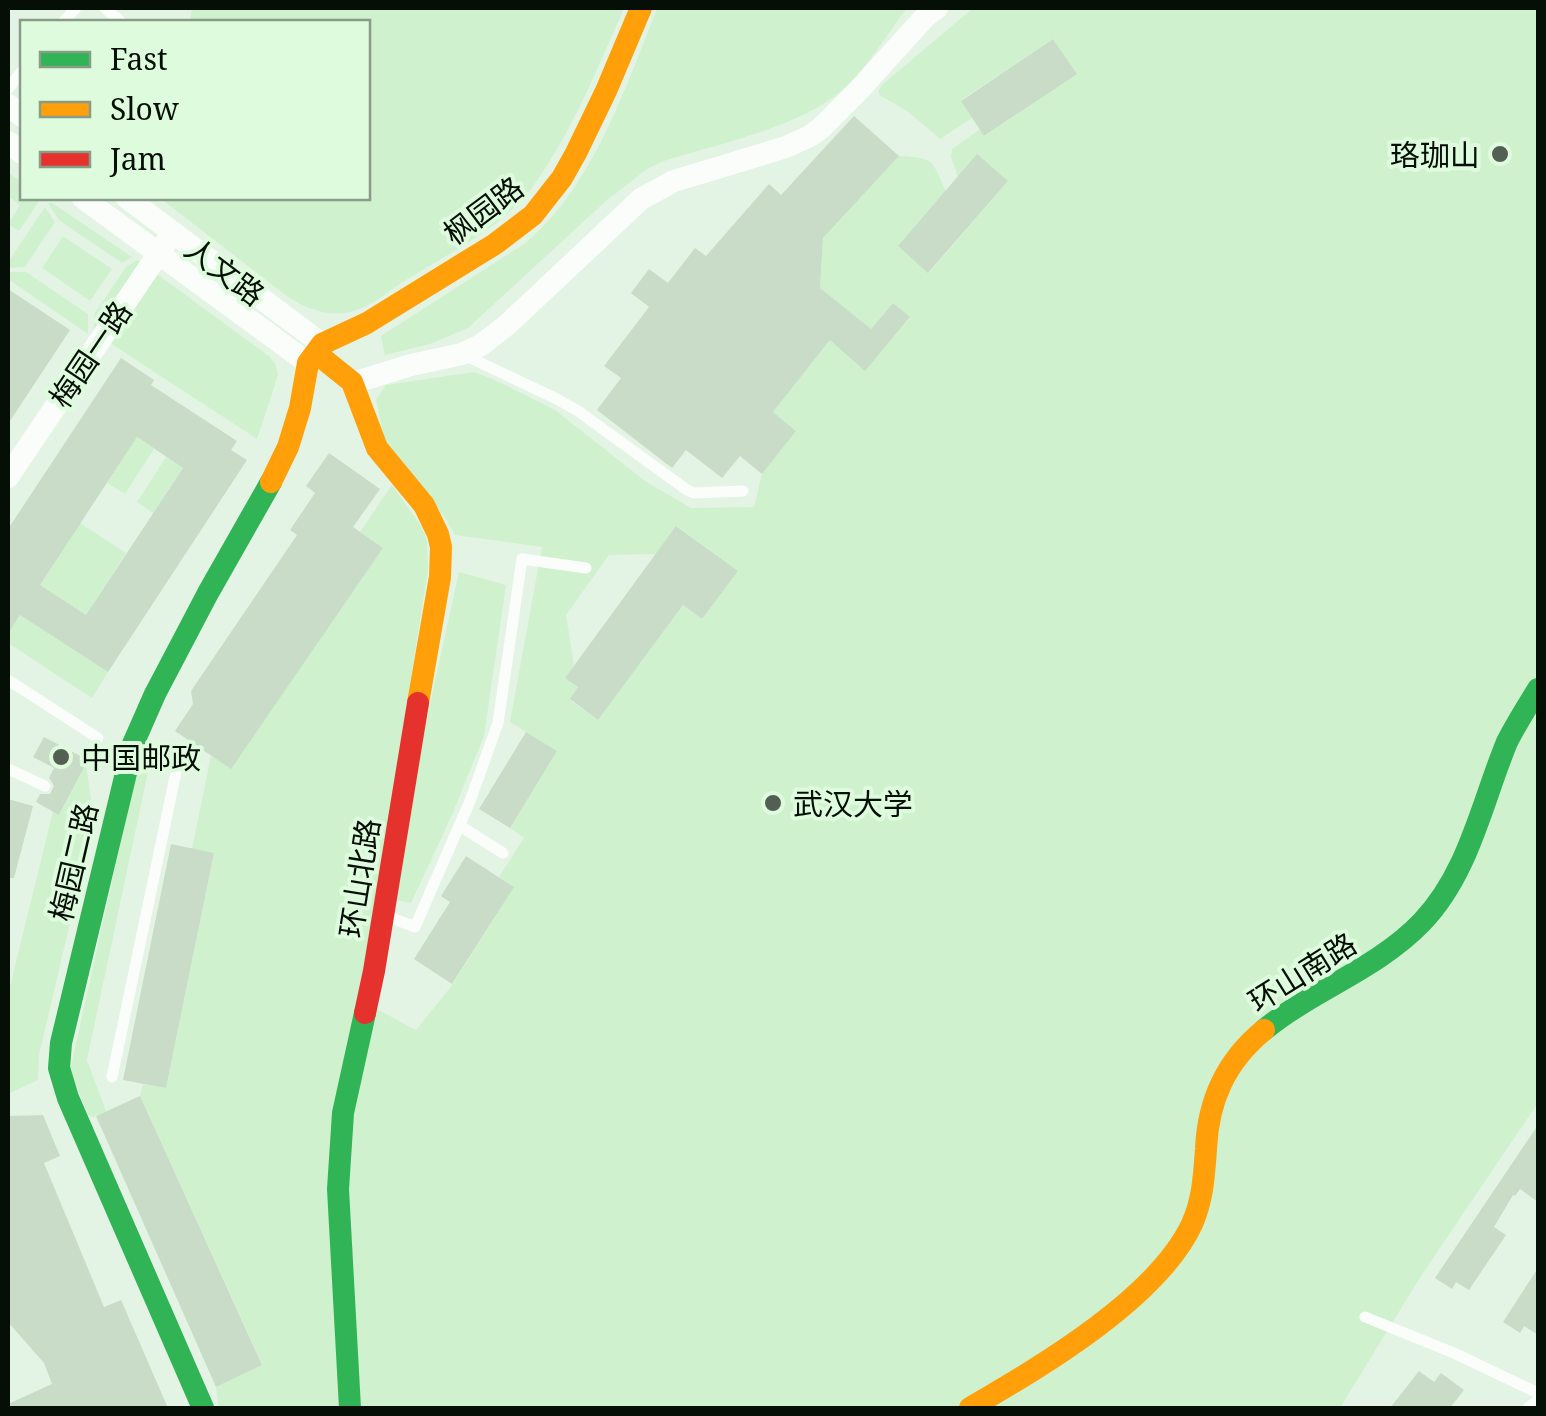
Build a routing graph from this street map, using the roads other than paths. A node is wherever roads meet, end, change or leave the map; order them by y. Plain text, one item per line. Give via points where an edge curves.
1 (641, 8) edge
2 (929, 10) edge
3 (86, 200) edge
4 (131, 200) edge
5 (173, 232) junction
6 (158, 253) junction
7 (315, 353) junction
8 (462, 354) junction
9 (353, 382) junction
10 (8, 477) edge
11 (744, 491) dead end
12 (586, 568) dead end
13 (8, 680) edge
14 (1538, 689) edge
15 (98, 738) dead end
16 (133, 744) junction
17 (8, 769) edge
18 (45, 786) dead end
19 (460, 826) junction
20 (503, 853) dead end
21 (384, 916) junction
22 (112, 1077) dead end
23 (1365, 1317) dead end
24 (1538, 1396) edge
25 (203, 1408) edge
26 (350, 1408) edge
27 (970, 1408) edge
28 (1528, 1408) edge

1 - 7 street, 枫园路 via 576,153 533,216
2 - 8 street via 821,128 641,199 496,334
3 - 6 street
4 - 5 street, 人文路
5 - 6 street, 梅园一路
5 - 7 street, 人文路
6 - 7 street
6 - 10 street, 梅园一路
7 - 9 street
7 - 16 street, 梅园二路 via 288,447
8 - 9 street
8 - 11 lane via 578,411 687,490
9 - 21 street, 环山北路 via 373,442 429,510 442,546
12 - 19 lane via 522,559 498,724
13 - 15 lane
14 - 27 street, 环山南路 via 1509,738 1458,869 1425,920 1378,959 1264,1028 1230,1064 1207,1118 1197,1215 1167,1262 1054,1357
16 - 22 lane via 180,758
16 - 25 street, 梅园二路 via 58,1068
17 - 18 lane
19 - 20 lane
19 - 21 lane via 415,927
21 - 26 street, 环山北路 via 342,1113 338,1189
23 - 24 lane
24 - 28 lane

